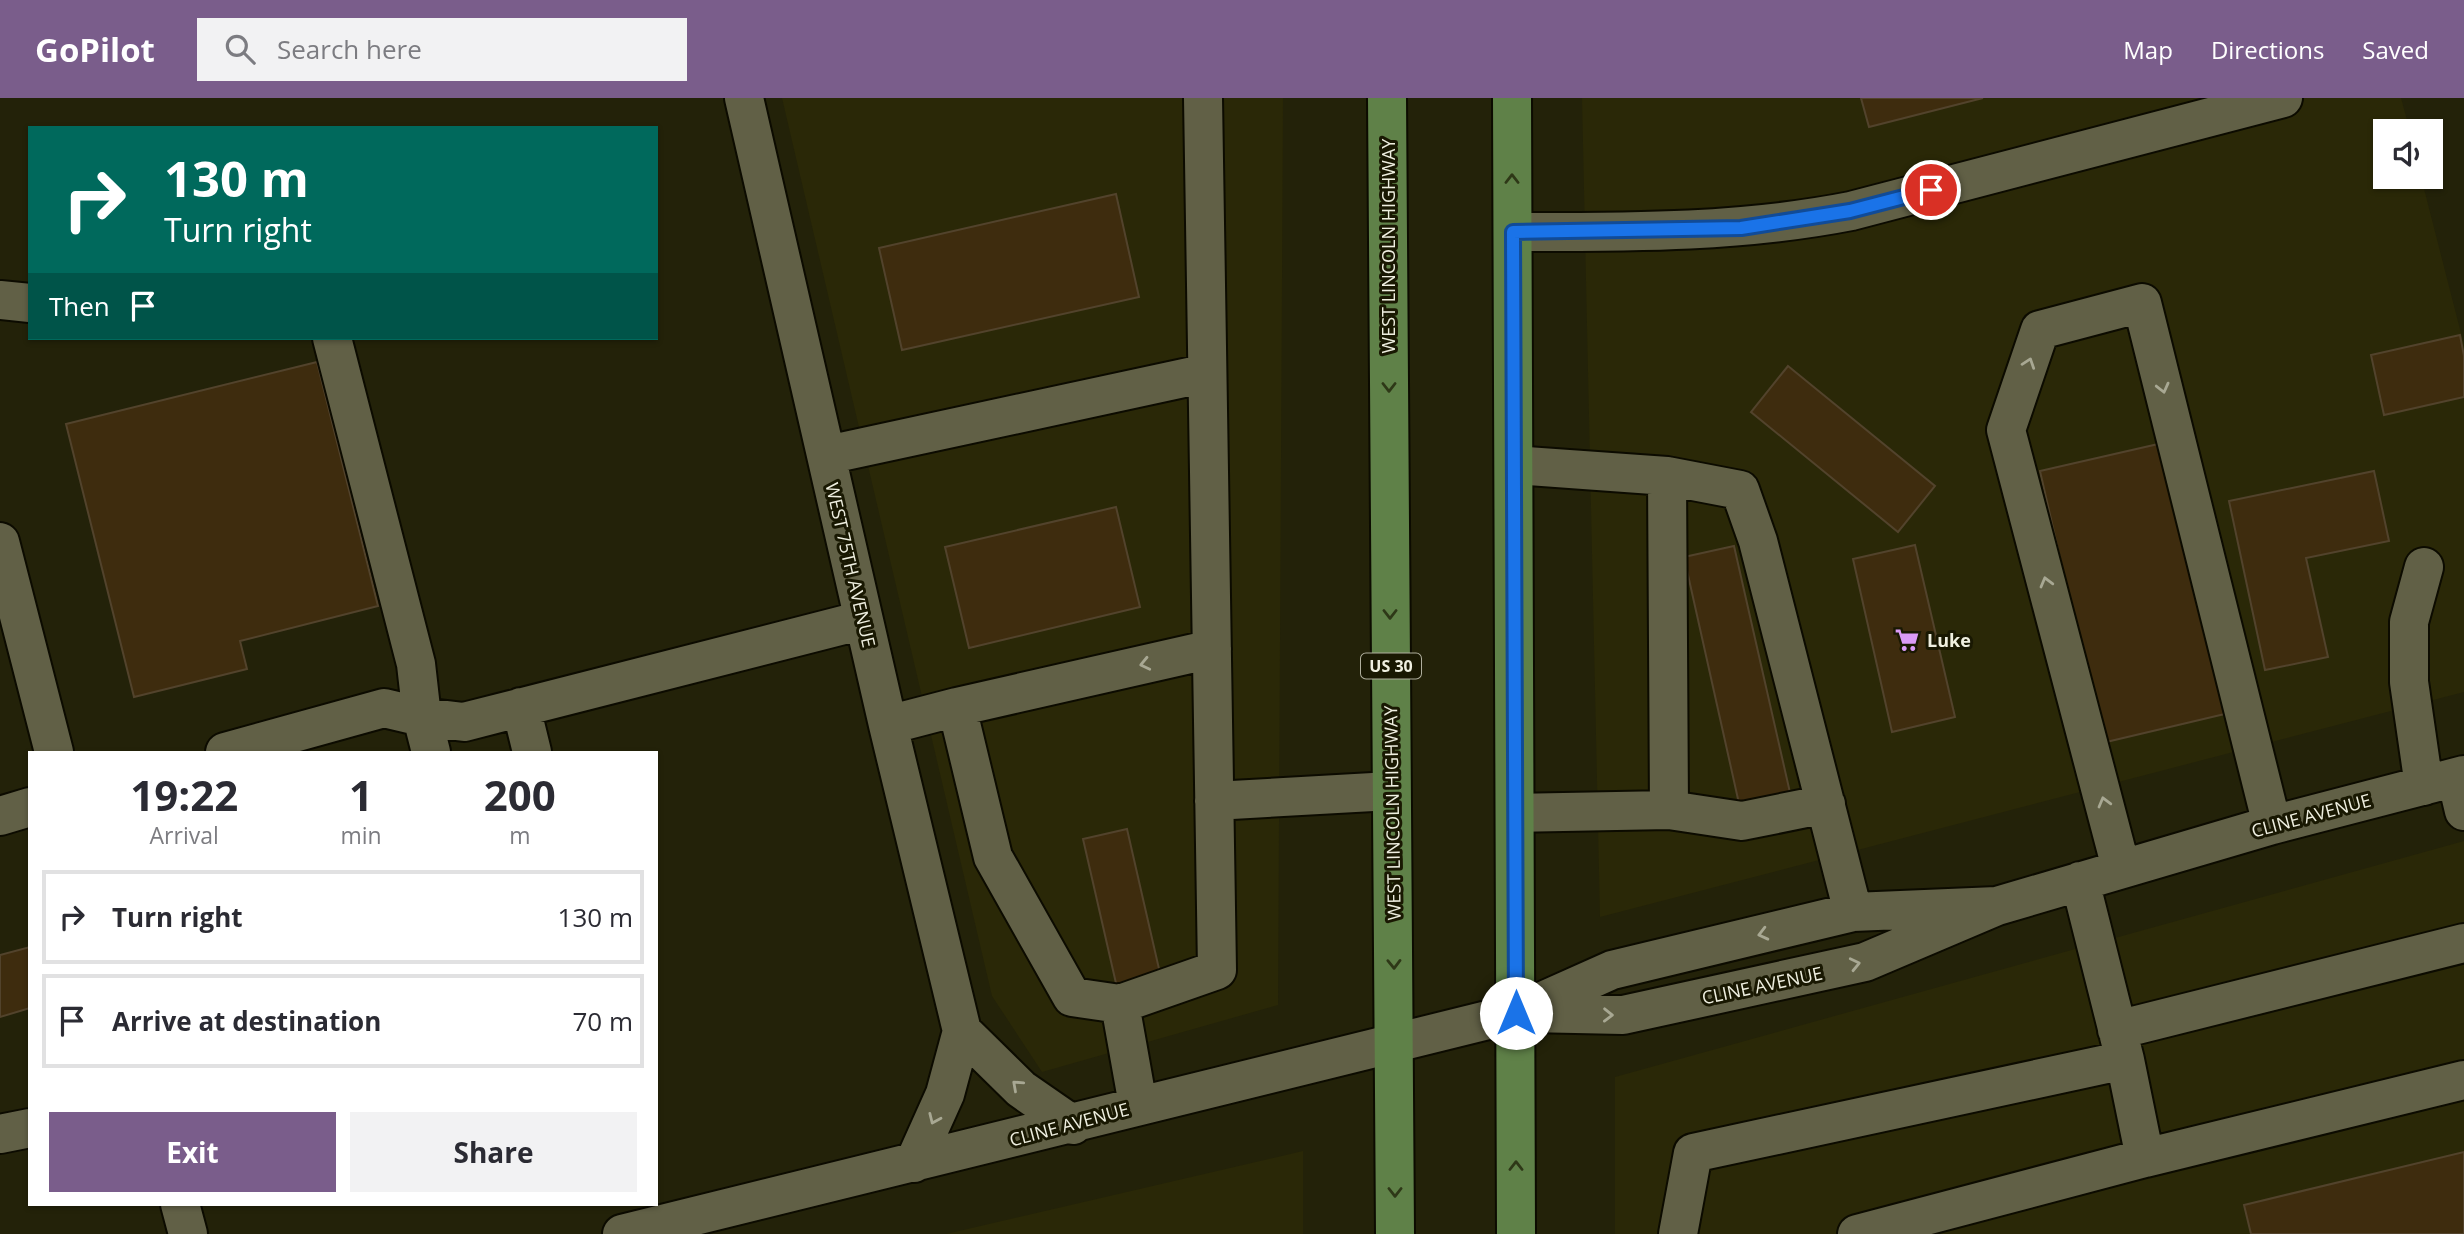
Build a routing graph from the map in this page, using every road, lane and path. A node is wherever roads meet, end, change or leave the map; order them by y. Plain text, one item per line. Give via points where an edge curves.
1 (744, 98) edge
2 (1203, 98) edge
3 (1387, 98) edge
4 (1512, 98) edge
5 (2283, 98) edge
6 (1513, 232) junction
7 (0, 300) edge
8 (28, 303) edge
9 (333, 340) edge
10 (1207, 373) junction
11 (827, 455) junction
12 (1514, 465) junction
13 (1667, 476) junction
14 (0, 542) edge
15 (2424, 567) dead end
16 (863, 620) junction
17 (1212, 649) junction
18 (521, 707) junction
19 (957, 707) junction
20 (888, 725) junction
21 (427, 735) edge
22 (54, 751) edge
23 (229, 751) edge
24 (532, 751) edge
25 (2452, 787) edge
26 (1391, 790) junction
27 (1214, 801) junction
28 (1826, 804) junction
29 (28, 808) edge
30 (1669, 810) junction
31 (1517, 813) junction
32 (0, 816) edge
33 (2272, 825) junction
34 (2121, 868) junction
35 (2080, 881) junction
36 (1997, 906) junction
37 (1853, 912) junction
38 (2464, 943) edge
39 (1120, 1004) junction
40 (1516, 1013) junction
41 (962, 1031) junction
42 (1395, 1042) junction
43 (2121, 1045) junction
44 (2464, 1080) edge
45 (1138, 1105) junction
46 (1073, 1125) junction
47 (28, 1128) edge
48 (0, 1134) edge
49 (2145, 1158) junction
50 (915, 1163) junction
51 (181, 1206) edge
52 (754, 1219) edge
53 (188, 1234) edge
54 (622, 1234) edge
55 (1395, 1234) edge
56 (1516, 1234) edge
57 (1678, 1234) edge
58 (1857, 1234) edge

1 - 11 street, WEST 75TH AVENUE
2 - 10 street
3 -> 26 main road, WEST LINCOLN HIGHWAY / US 30
6 -> 4 main road
5 - 6 street via 1796,222 1741,228
6 - 12 main road
7 - 8 street
9 - 21 street via 416,664
10 - 11 street
10 - 17 street
11 - 16 street, WEST 75TH AVENUE
12 - 13 street
12 - 31 main road
13 - 28 street via 1740,489 1758,541
13 - 30 street
14 - 22 street
15 - 25 street via 2409,622 2409,682
16 - 18 street
16 - 20 street, WEST 75TH AVENUE
17 -> 19 street
17 - 27 street
18 - 21 street
18 - 24 street
19 - 20 street
19 - 39 street via 993,857 1072,997
20 - 41 street, WEST 75TH AVENUE
21 - 23 street via 384,708
25 - 33 street, CLINE AVENUE
26 - 27 street
26 -> 42 main road, WEST LINCOLN HIGHWAY / US 30
27 - 39 street via 1217,970
28 - 30 street via 1742,821
28 - 37 street
29 - 32 street
30 - 31 street
31 - 40 main road
33 - 34 street, CLINE AVENUE
34 -> 33 street via 2006,430 2040,330 2142,303
34 - 35 street, CLINE AVENUE
35 - 36 street, CLINE AVENUE
35 - 43 street
36 - 37 street, CLINE AVENUE
40 -> 36 street, CLINE AVENUE via 1623,1015 1865,962
37 -> 40 street, CLINE AVENUE via 1612,970
38 - 43 street
39 - 45 street
40 - 42 street, CLINE AVENUE
56 -> 40 main road
46 -> 41 street via 1021,1089
41 -> 50 street, WEST 75TH AVENUE via 945,1094
42 - 45 street, CLINE AVENUE
42 -> 55 main road, WEST LINCOLN HIGHWAY / US 30
43 - 49 street
43 - 57 street via 1693,1153
44 - 49 street
45 - 46 street, CLINE AVENUE
46 - 50 street, CLINE AVENUE
47 - 48 street
49 - 58 street
50 - 52 street, CLINE AVENUE
51 - 53 street
52 - 54 street, CLINE AVENUE

